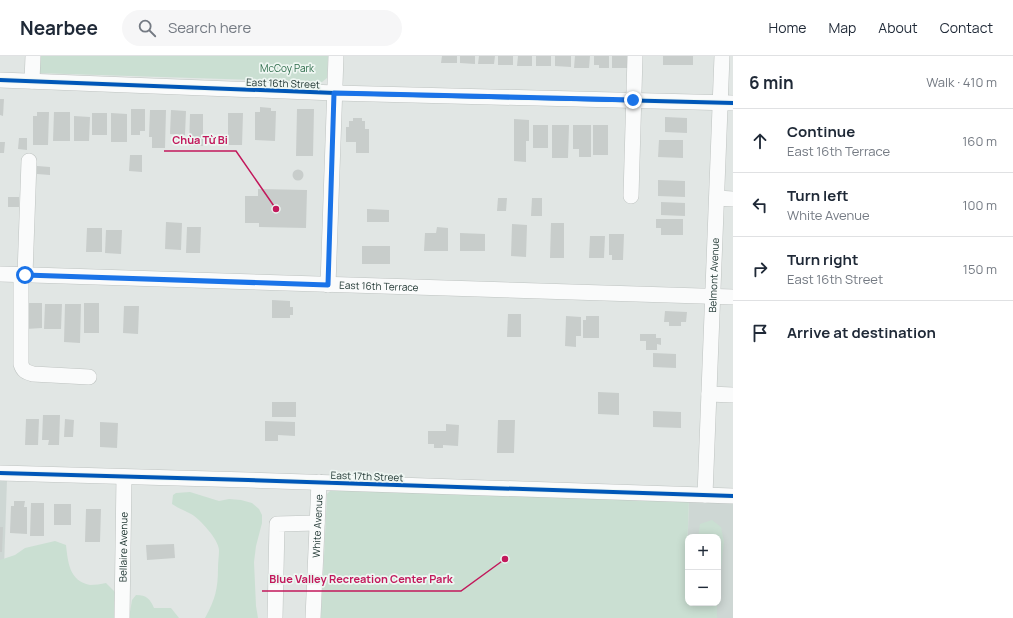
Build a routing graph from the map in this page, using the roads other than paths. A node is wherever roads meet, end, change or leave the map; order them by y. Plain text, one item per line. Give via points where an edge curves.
1 (33, 56) edge
2 (336, 56) edge
3 (635, 56) edge
4 (722, 56) edge
5 (0, 80) edge
6 (32, 81) junction
7 (334, 93) junction
8 (633, 100) junction
9 (727, 103) edge
10 (29, 161) dead end
11 (631, 196) dead end
12 (717, 198) junction
13 (733, 199) edge
14 (0, 274) edge
15 (23, 275) junction
16 (328, 285) junction
17 (713, 296) junction
18 (733, 297) edge
19 (89, 377) dead end
20 (709, 394) junction
21 (733, 394) edge
22 (0, 473) edge
23 (124, 476) junction
24 (318, 482) junction
25 (705, 495) junction
26 (733, 496) edge
27 (317, 524) junction
28 (122, 618) edge
29 (275, 618) edge
30 (313, 618) edge

1 - 6 street
2 - 7 street
3 - 8 street
4 - 9 street, Belmont Avenue
5 - 6 street, East 16th Street
6 - 7 street, East 16th Street
7 - 8 street, East 16th Street
7 - 16 street
8 - 9 street, East 16th Street
8 - 11 street
9 - 12 street, Belmont Avenue
10 - 15 street
12 - 13 street
12 - 17 street, Belmont Avenue
14 - 15 street, East 16th Terrace
15 - 16 street, East 16th Terrace
15 - 19 street via 22,369 33,374
16 - 17 street, East 16th Terrace
17 - 18 street, East 16th Terrace
17 - 20 street, Belmont Avenue
20 - 21 street
20 - 25 street, Belmont Avenue
22 - 23 street, East 17th Street
23 - 24 street, East 17th Street
23 - 28 street, Bellaire Avenue
24 - 25 street, East 17th Street
24 - 27 street, White Avenue
25 - 26 street, East 17th Street
27 - 29 street via 277,524
27 - 30 street, White Avenue

